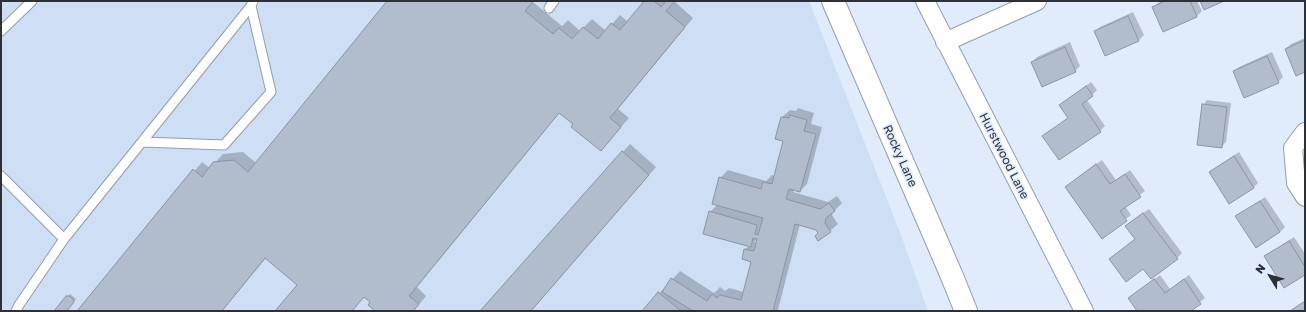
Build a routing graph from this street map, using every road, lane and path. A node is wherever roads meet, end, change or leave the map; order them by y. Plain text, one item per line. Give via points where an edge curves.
1 (32, 1) edge
2 (833, 1) edge
3 (925, 1) edge
4 (1037, 1) edge
5 (252, 4) edge
6 (1, 31) edge
7 (945, 42) junction
8 (1305, 132) edge
9 (142, 142) junction
10 (1, 176) edge
11 (1305, 197) edge
12 (64, 239) junction
13 (16, 311) edge
14 (966, 311) edge
15 (1084, 311) edge

1 - 6 lane
2 - 14 highway, Rocky Lane
3 - 7 street, Hurstwood Lane
4 - 7 street
5 - 9 lane
5 - 9 lane via 271,92 224,145
7 - 15 street, Hurstwood Lane
8 - 11 street via 1293,148 1296,183
9 - 12 lane
10 - 12 lane
12 - 13 lane

